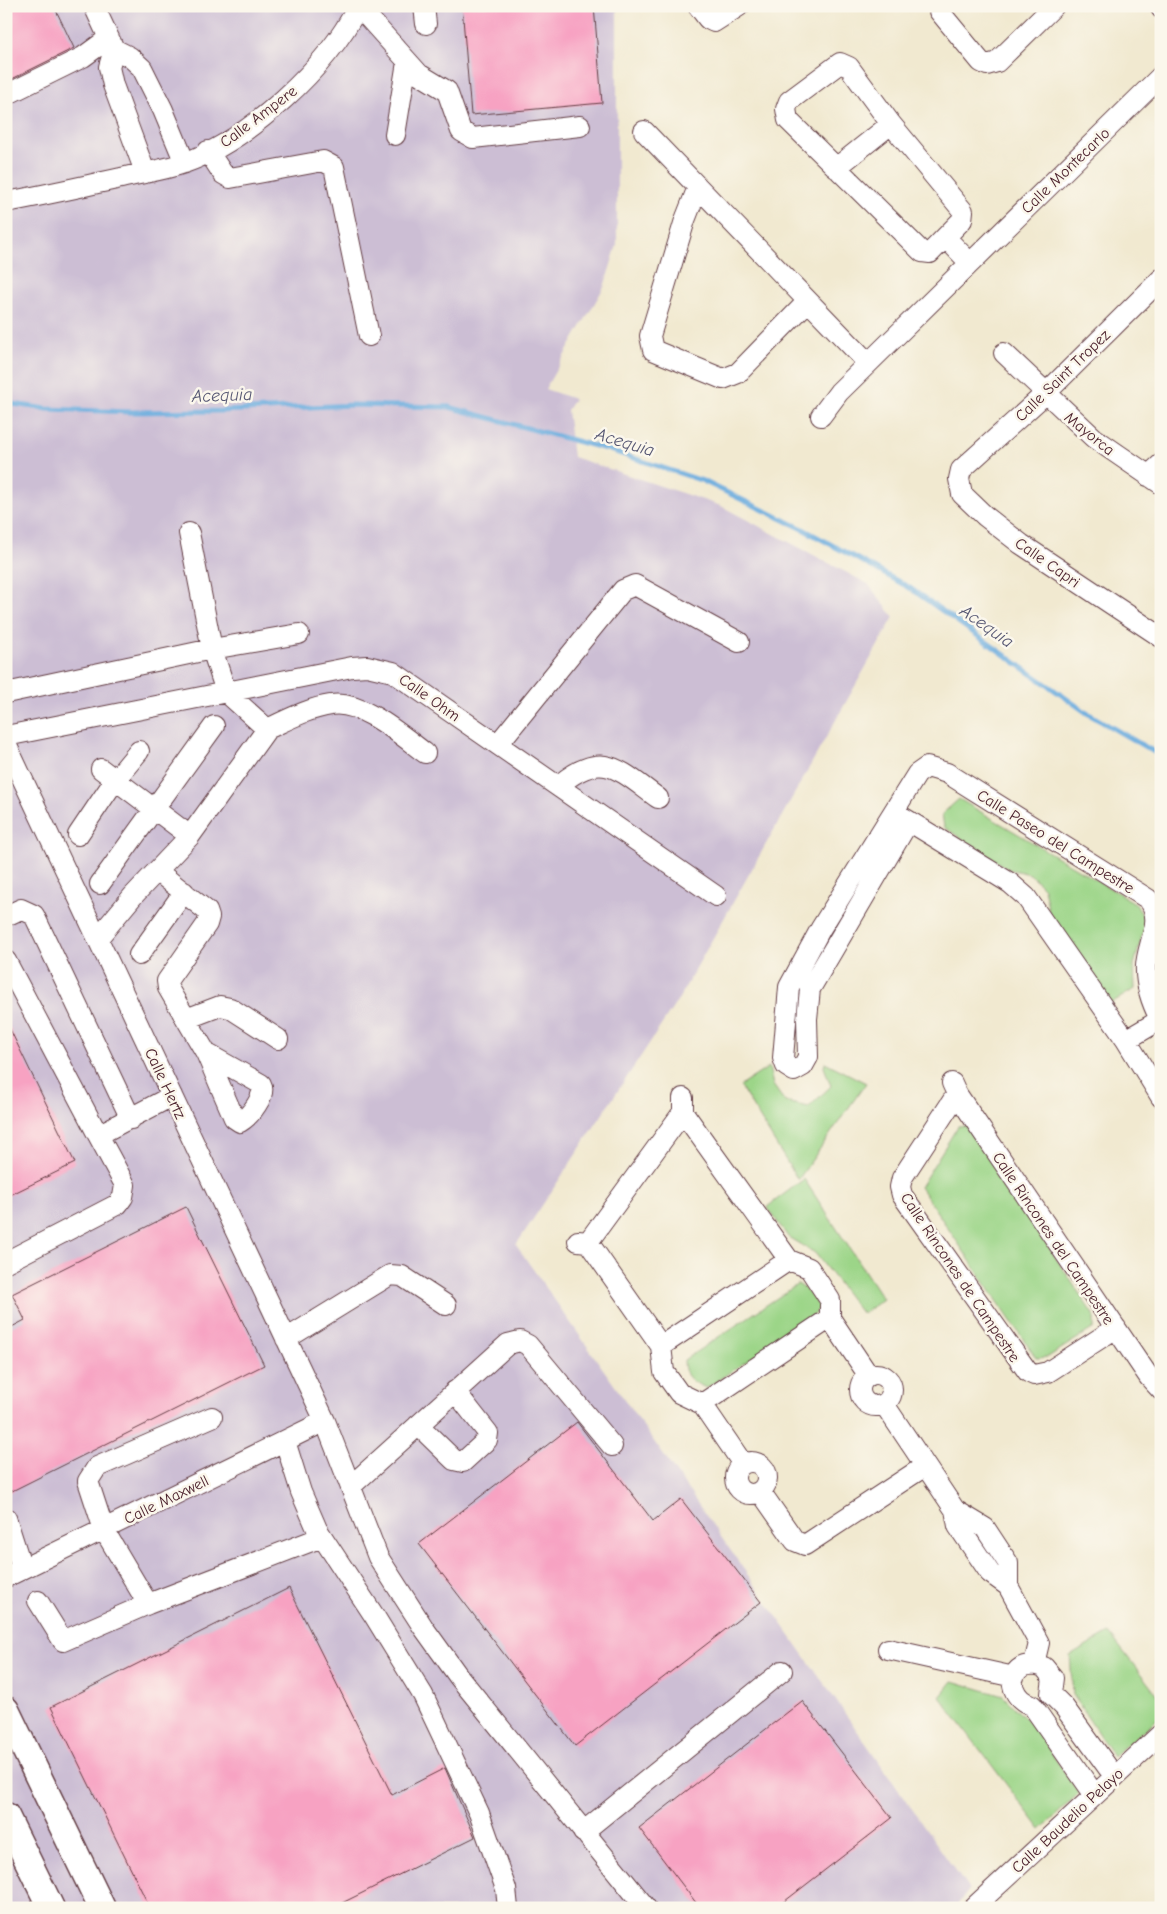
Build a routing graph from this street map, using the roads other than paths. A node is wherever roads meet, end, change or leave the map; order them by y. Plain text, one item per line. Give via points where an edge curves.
1 (94, 6) edge
2 (358, 6) edge
3 (698, 6) edge
4 (739, 6) edge
5 (940, 6) edge
6 (1054, 6) edge
7 (112, 43) junction
8 (407, 62) junction
9 (1161, 76) edge
10 (6, 95) edge
11 (891, 124) junction
12 (580, 126) dead end
13 (644, 131) dead end
14 (395, 135) dead end
15 (208, 151) junction
16 (184, 163) junction
17 (836, 168) junction
18 (145, 172) junction
19 (698, 187) junction
20 (6, 202) edge
21 (946, 238) junction
22 (970, 263) junction
23 (1161, 279) edge
24 (808, 301) junction
25 (369, 336) dead end
26 (1004, 353) dead end
27 (868, 363) junction
28 (1045, 394) junction
29 (821, 416) dead end
30 (961, 470) joint
31 (1157, 475) edge
32 (189, 533) dead end
33 (299, 634) dead end
34 (1161, 637) edge
35 (739, 642) dead end
36 (212, 649) junction
37 (226, 692) junction
38 (6, 693) edge
39 (214, 726) dead end
40 (267, 729) junction
41 (6, 736) edge
42 (6, 744) edge
43 (498, 744) junction
44 (139, 752) dead end
45 (425, 753) dead end
46 (108, 774) junction
47 (558, 786) junction
48 (658, 798) dead end
49 (154, 808) junction
50 (902, 816) junction
51 (78, 835) dead end
52 (190, 836) junction
53 (157, 871) junction
54 (100, 884) dead end
55 (184, 892) junction
56 (716, 896) dead end
57 (6, 916) edge
58 (821, 928) junction
59 (98, 938) junction
60 (839, 939) junction
61 (138, 955) dead end
62 (6, 961) edge
63 (186, 1019) junction
64 (1160, 1020) edge
65 (278, 1039) dead end
66 (1126, 1040) junction
67 (206, 1053) dead end
68 (955, 1088) joint
69 (172, 1096) junction
70 (1161, 1098) edge
71 (130, 1119) junction
72 (98, 1135) junction
73 (788, 1260) junction
74 (6, 1262) edge
75 (446, 1305) dead end
76 (830, 1318) junction
77 (1116, 1328) junction
78 (286, 1339) junction
79 (661, 1346) junction
80 (1161, 1390) edge
81 (455, 1391) junction
82 (702, 1404) junction
83 (212, 1418) dead end
84 (325, 1421) junction
85 (418, 1425) junction
86 (285, 1441) junction
87 (612, 1446) dead end
88 (925, 1466) junction
89 (351, 1486) junction
90 (6, 1518) edge
91 (104, 1530) junction
92 (322, 1537) junction
93 (14, 1573) edge
94 (38, 1601) dead end
95 (148, 1604) junction
96 (888, 1649) dead end
97 (1034, 1664) junction
98 (782, 1670) dead end
99 (1014, 1676) junction
100 (1051, 1694) junction
101 (1032, 1705) junction
102 (6, 1710) edge
103 (1161, 1734) edge
104 (1114, 1776) junction
105 (1094, 1794) junction
106 (6, 1816) edge
107 (583, 1832) junction
108 (51, 1908) edge
109 (102, 1908) edge
110 (508, 1908) edge
111 (646, 1908) edge
112 (973, 1908) edge

1 - 7 street
2 - 8 street
2 - 15 street, Calle Ampere via 327,53 298,87 234,137
3 - 4 street via 714,22
5 - 6 street via 939,11 987,65 997,62
7 - 10 street
7 - 16 street via 142,68
7 - 18 street via 109,68 113,85
8 - 12 street via 427,80 447,91 461,131 473,138
8 - 14 street
9 - 22 street, Calle Montecarlo
11 - 17 street
11 - 17 street via 845,63 836,64 789,101 786,109 788,120
11 - 21 street via 963,211 962,220
13 - 19 street
15 - 16 street, Calle Ampere
15 - 25 street via 223,174 230,178 323,161 334,167
16 - 18 street, Calle Ampere
17 - 21 street via 922,252 930,253
18 - 20 street, Calle Ampere
19 - 24 street
19 - 24 street via 650,336 653,350 728,379 738,373
21 - 22 street
22 - 27 street, Calle Montecarlo
23 - 28 street, Calle Saint Tropez
24 - 27 street
26 - 28 street, Mayorca
27 - 29 street, Calle Montecarlo
28 - 30 street, Calle Saint Tropez
28 - 31 street, Mayorca via 1094,438
30 - 34 street, Calle Capri via 962,494 985,516 1021,544
32 - 36 street
33 - 36 street
35 - 43 street via 635,585 630,586 623,590
36 - 37 street
36 - 38 street
37 - 40 street
37 - 41 street, Calle Ohm
37 - 43 street, Calle Ohm via 352,667 379,668 393,672
39 - 49 street
40 - 45 street via 307,711 333,704 381,721
40 - 52 street
42 - 59 street, Calle Hertz
43 - 47 street, Calle Ohm
44 - 46 street
46 - 49 street
46 - 51 street
47 - 48 street via 574,772 604,765 622,772
47 - 56 street, Calle Ohm
49 - 52 street
49 - 54 street
50 - 58 street, Calle Paseo del Campestre
50 - 60 street, Calle Paseo del Campestre
50 - 64 street, Calle Paseo del Campestre via 917,774 927,767 934,768 1148,899 1155,912 1156,924 1146,963 1147,986
50 - 66 street via 1010,883 1026,897
52 - 53 street
53 - 55 street
53 - 59 street
55 - 61 street
55 - 63 street via 207,911 209,917 167,981
57 - 71 street via 21,909 34,915
58 - 60 street
58 - 60 street, Calle Paseo del Campestre via 788,993 782,1058 790,1069 799,1069 808,1057 810,989
59 - 69 street, Calle Hertz
62 - 72 street
63 - 65 street via 220,1006 230,1008
63 - 67 street
64 - 66 street, Calle Paseo del Campestre
66 - 70 street
68 - 77 street, Calle Rincones del Campestre
68 - 77 street, Calle Rincones de Campestre via 902,1178 902,1195 1028,1372 1034,1375 1048,1372
69 - 71 street
69 - 78 street, Calle Hertz
71 - 72 street
72 - 74 street via 125,1185 123,1197 112,1208
73 - 76 street via 809,1268 830,1300
73 - 79 street
73 - 79 street via 683,1105 583,1242
75 - 78 street via 402,1276 390,1275
76 - 82 street
76 - 88 street via 869,1376 861,1383 861,1396 870,1405 884,1404
77 - 80 street, Calle Rincones del Campestre via 1148,1377
78 - 84 street, Calle Hertz
79 - 82 street via 664,1372 679,1393
81 - 85 street
81 - 85 street via 488,1433 487,1440 463,1462 454,1460
81 - 87 street via 508,1344 520,1341 528,1344
82 - 88 street via 743,1464 736,1474 737,1485 749,1493 760,1491 795,1541 805,1545
83 - 91 street via 93,1471 88,1481
84 - 86 street, Calle Maxwell
84 - 89 street, Calle Hertz
85 - 89 street
86 - 91 street, Calle Maxwell
86 - 92 street via 301,1492
88 - 97 street via 955,1510 985,1528 1008,1564 1008,1586 1040,1643
89 - 107 street, Calle Hertz via 378,1557 392,1581 459,1677
90 - 93 street
91 - 93 street, Calle Maxwell
91 - 95 street
92 - 95 street
92 - 110 street via 423,1695 479,1813 506,1889
94 - 95 street via 63,1641
96 - 99 street
97 - 99 street via 1022,1667
97 - 100 street via 1044,1667 1053,1678
98 - 107 street
99 - 101 street via 1012,1683 1017,1697
100 - 101 street via 1040,1704
100 - 104 street
101 - 105 street
102 - 109 main road
103 - 104 street, Calle Baudelio Pelayo
104 - 105 street, Calle Baudelio Pelayo
105 - 112 street, Calle Baudelio Pelayo
106 - 108 main road
107 - 111 street, Calle Hertz

